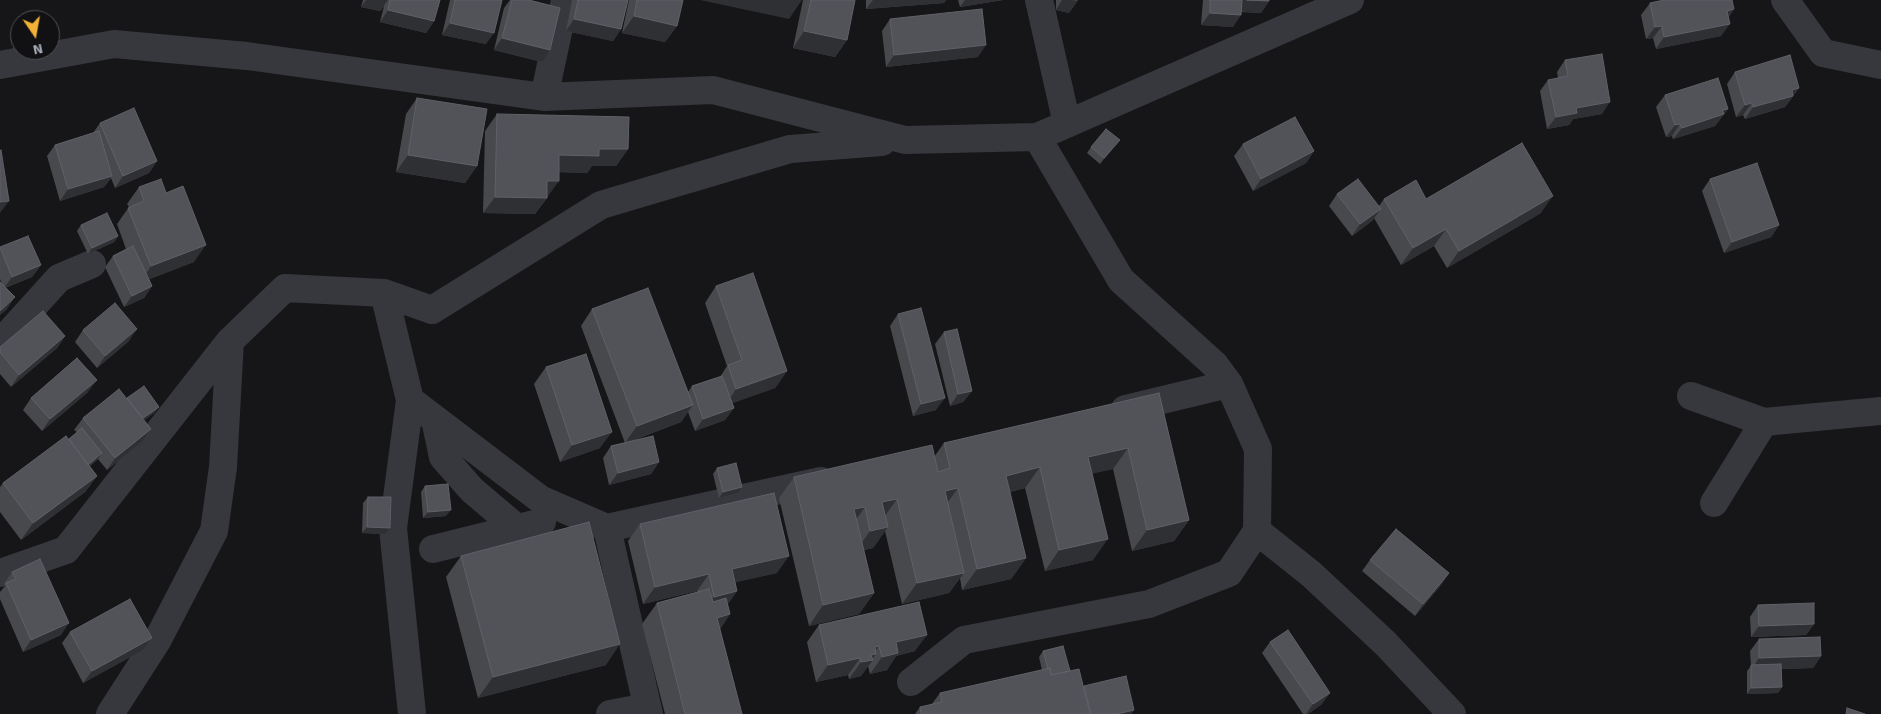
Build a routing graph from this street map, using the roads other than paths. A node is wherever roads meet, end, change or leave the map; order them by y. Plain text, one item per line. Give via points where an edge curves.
1 (565, 0) edge
2 (1039, 0) edge
3 (1350, 0) edge
4 (1785, 0) edge
5 (1309, 9) edge
6 (0, 65) edge
7 (1881, 65) edge
8 (544, 97) junction
9 (1067, 124) junction
10 (1037, 137) junction
11 (905, 140) junction
12 (92, 264) dead end
13 (384, 293) junction
14 (230, 341) junction
15 (0, 343) edge
16 (1229, 384) junction
17 (1691, 396) dead end
18 (410, 400) junction
19 (1881, 411) edge
20 (1102, 414) edge
21 (436, 419) junction
22 (1764, 422) junction
23 (850, 474) edge
24 (1714, 502) dead end
25 (607, 528) junction
26 (1257, 531) junction
27 (433, 549) dead end
28 (0, 573) edge
29 (911, 682) dead end
30 (648, 711) edge
31 (110, 714) edge
32 (412, 714) edge
33 (610, 714) edge
34 (1452, 714) edge

1 - 8 street
2 - 9 street
3 - 5 street
4 - 7 street via 1823,53
5 - 9 street
6 - 8 street via 114,44 247,56
8 - 11 street via 713,90
9 - 10 street
10 - 11 street
10 - 16 street via 1121,280 1215,365
11 - 13 street via 790,149 601,204 432,310
12 - 15 street via 59,278
13 - 14 street via 284,288
13 - 18 street
14 - 28 street via 66,550
14 - 31 street via 223,467 214,532 157,641
16 - 20 street
16 - 26 street via 1258,449
17 - 22 street
18 - 21 street
18 - 32 street via 392,528
19 - 22 street
21 - 25 street via 540,499
21 - 27 street via 443,457 472,490 529,525
22 - 24 street
23 - 25 street
25 - 30 street
26 - 29 street via 1229,573 1149,604 964,640
26 - 34 street via 1311,574 1386,643
30 - 33 street

